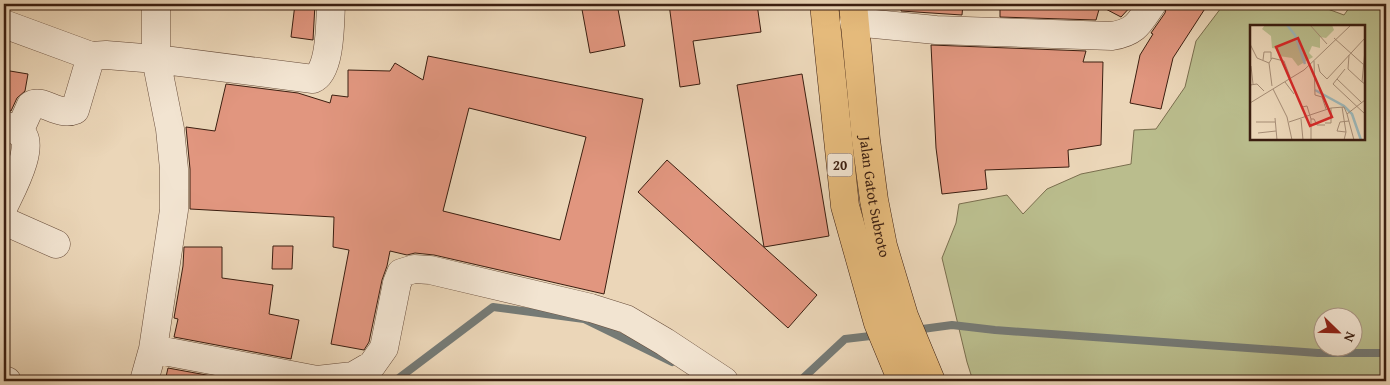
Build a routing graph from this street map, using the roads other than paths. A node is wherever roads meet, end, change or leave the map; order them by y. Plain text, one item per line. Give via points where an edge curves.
1 (156, 4) edge
2 (331, 4) edge
3 (824, 4) edge
4 (1152, 4) edge
5 (853, 13) edge
6 (4, 24) edge
7 (91, 56) junction
8 (156, 58) junction
9 (11, 128) edge
10 (4, 206) edge
11 (4, 221) edge
12 (56, 244) dead end
13 (153, 349) junction
14 (898, 372) edge
15 (4, 380) edge
16 (7, 381) edge
17 (144, 381) edge
18 (724, 381) edge
19 (931, 381) edge

1 - 8 street
2 - 8 street via 329,46 320,74 315,78
3 - 14 highway, Jalan Gatot Subroto / 20 via 845,206 878,323
4 - 5 street via 1136,27 1126,34 1112,36 936,30
5 - 19 highway, Jalan Gatot Subroto / 20 via 874,200 883,246 904,316
6 - 7 street
7 - 8 street
7 - 9 street via 75,110 61,112 34,103
8 - 13 street via 170,129 174,210
9 - 10 street via 23,134 27,143
11 - 12 street
13 - 17 street
13 - 18 street via 317,380 353,376 372,365 384,348 397,283 401,273 414,269 430,270 626,319
15 - 16 street

